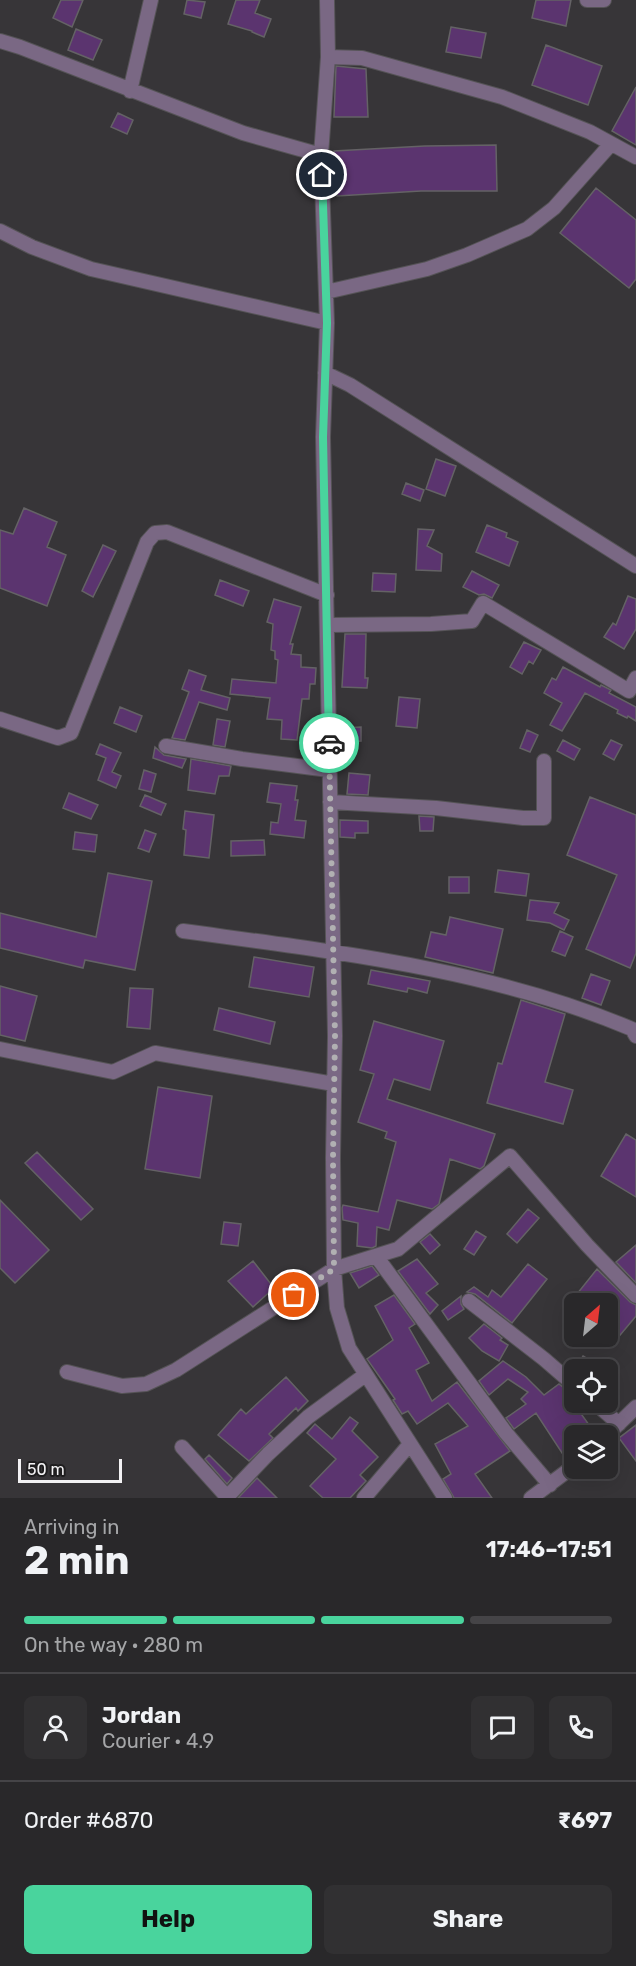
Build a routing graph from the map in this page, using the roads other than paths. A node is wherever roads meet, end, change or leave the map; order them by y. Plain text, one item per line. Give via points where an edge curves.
1 (151, 0) edge
2 (327, 0) edge
3 (587, 0) edge
4 (604, 0) edge
5 (0, 41) edge
6 (328, 57) junction
7 (130, 91) junction
8 (611, 144) junction
9 (321, 155) junction
10 (636, 157) edge
11 (0, 231) edge
12 (326, 292) junction
13 (327, 323) junction
14 (325, 373) junction
15 (636, 566) edge
16 (327, 595) junction
17 (327, 625) junction
18 (636, 678) edge
19 (632, 693) edge
20 (0, 719) edge
21 (166, 746) dead end
22 (544, 761) dead end
23 (329, 770) junction
24 (330, 802) junction
25 (183, 932) dead end
26 (333, 952) junction
27 (636, 1036) edge
28 (0, 1049) edge
29 (334, 1084) junction
30 (376, 1256) junction
31 (334, 1269) junction
32 (636, 1296) edge
33 (469, 1301) dead end
34 (67, 1372) dead end
35 (365, 1375) junction
36 (564, 1376) edge
37 (636, 1407) edge
38 (606, 1413) edge
39 (619, 1424) joint
40 (410, 1444) junction
41 (182, 1447) dead end
42 (564, 1474) edge
43 (550, 1485) junction
44 (228, 1498) edge
45 (364, 1498) edge
46 (445, 1498) edge
47 (531, 1498) edge

1 - 7 street
2 - 6 street
3 - 4 street
5 - 7 street
6 - 8 street via 362,58 502,96
6 - 9 street
7 - 9 street via 243,133
8 - 10 street
8 - 12 street via 554,208 528,229 427,269
9 - 12 street
11 - 13 street via 32,248 91,269
12 - 13 street
13 - 14 street
14 - 15 street
14 - 16 street
16 - 17 street
16 - 20 street via 167,532 155,533 147,542 71,733 58,738
17 - 19 street via 472,621 483,603
17 - 23 street
18 - 19 street
21 - 23 street
22 - 24 street via 544,818
23 - 24 street
24 - 26 street
25 - 26 street
26 - 27 street via 492,983 588,1011 632,1029
26 - 29 street
28 - 29 street via 113,1072 155,1053
29 - 31 street
30 - 31 street
30 - 32 street via 398,1249 510,1156
30 - 43 street via 506,1433
31 - 34 street via 176,1370 146,1384 122,1386
31 - 35 street via 337,1308 349,1348
33 - 36 street
35 - 40 street
35 - 44 street via 308,1417
37 - 39 street
38 - 39 street
40 - 45 street
40 - 46 street
41 - 44 street
42 - 43 street
43 - 47 street

